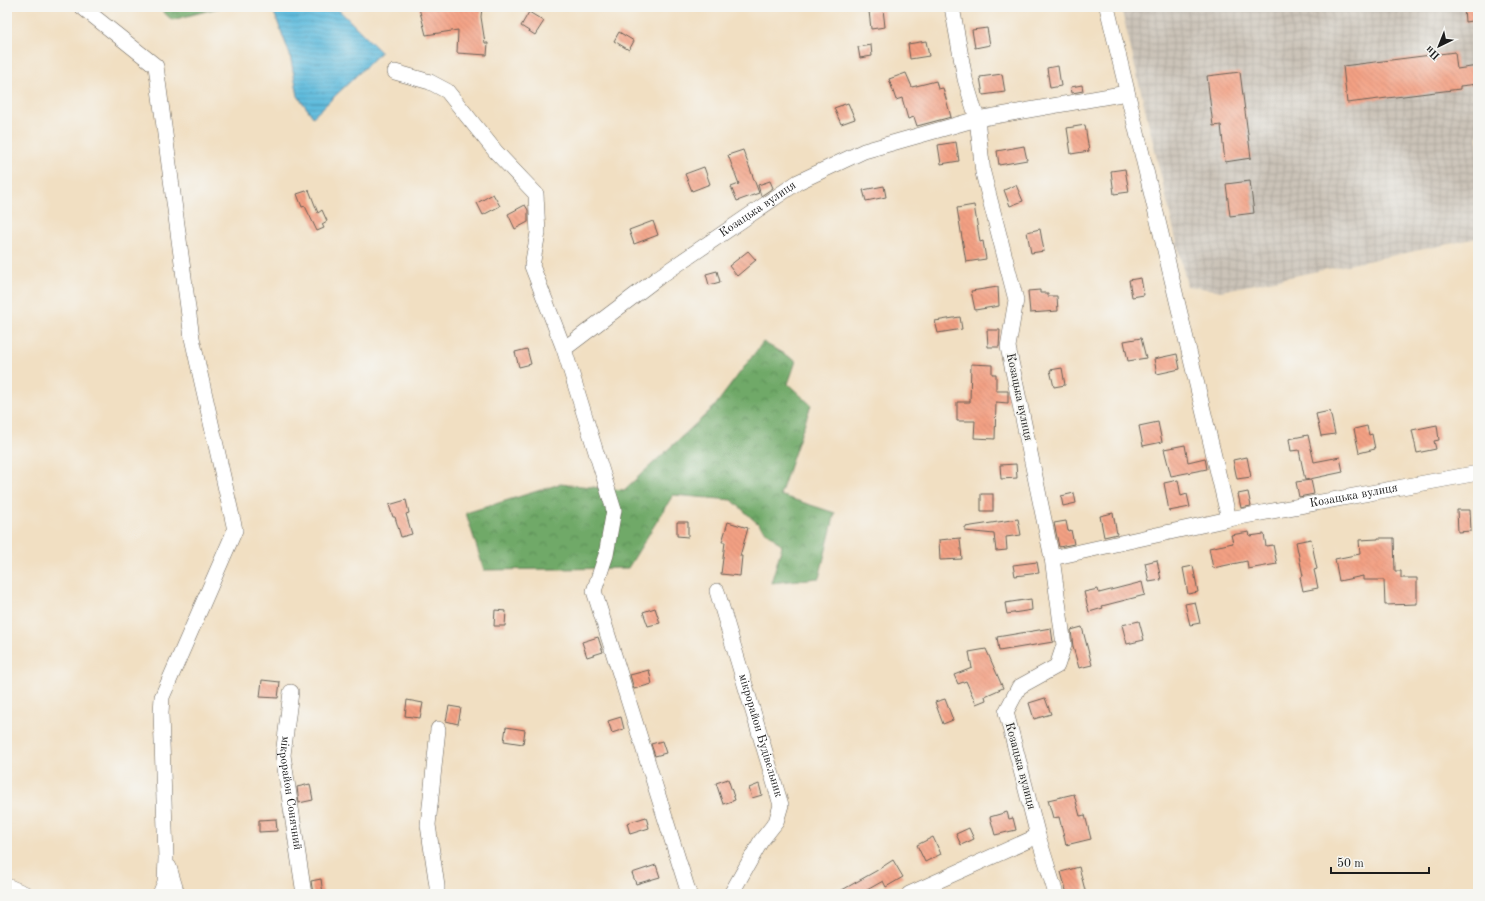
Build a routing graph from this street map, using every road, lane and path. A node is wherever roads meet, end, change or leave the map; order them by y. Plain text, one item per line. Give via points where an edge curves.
1 (82, 7) edge
2 (952, 7) edge
3 (1107, 7) edge
4 (394, 72) dead end
5 (1128, 93) junction
6 (977, 119) junction
7 (564, 349) junction
8 (1478, 473) edge
9 (1229, 520) junction
10 (1052, 558) junction
11 (717, 591) dead end
12 (291, 692) dead end
13 (438, 729) dead end
14 (1038, 836) junction
15 (166, 858) junction
16 (7, 886) edge
17 (26, 894) edge
18 (160, 894) edge
19 (177, 894) edge
20 (304, 894) edge
21 (437, 894) edge
22 (690, 894) edge
23 (731, 894) edge
24 (909, 894) edge
25 (1056, 894) edge

1 - 15 street via 156,66 192,338 235,530 162,697 160,713
2 - 6 street, Козацька вулиця via 965,79
3 - 5 street
4 - 7 street via 430,82 447,91 496,152 536,194 538,233 532,266
5 - 6 street, Козацька вулиця
5 - 9 street
6 - 7 street, Козацька вулиця via 864,151 798,182 659,277
6 - 10 street, Козацька вулиця via 983,173 1016,300 1008,346
7 - 22 street via 614,510 606,555 594,591
8 - 9 street, Козацька вулиця
9 - 10 street, Козацька вулиця
10 - 14 street, Козацька вулиця via 1064,645 1057,666 1018,687 1006,712
11 - 23 street, мікрорайон Будівельник via 781,805 776,822 761,841
12 - 20 street, мікрорайон Сонячний via 283,755
13 - 21 street via 428,826
14 - 24 street
14 - 25 street, Козацька вулиця
15 - 18 street via 165,882
15 - 19 street
16 - 17 street

